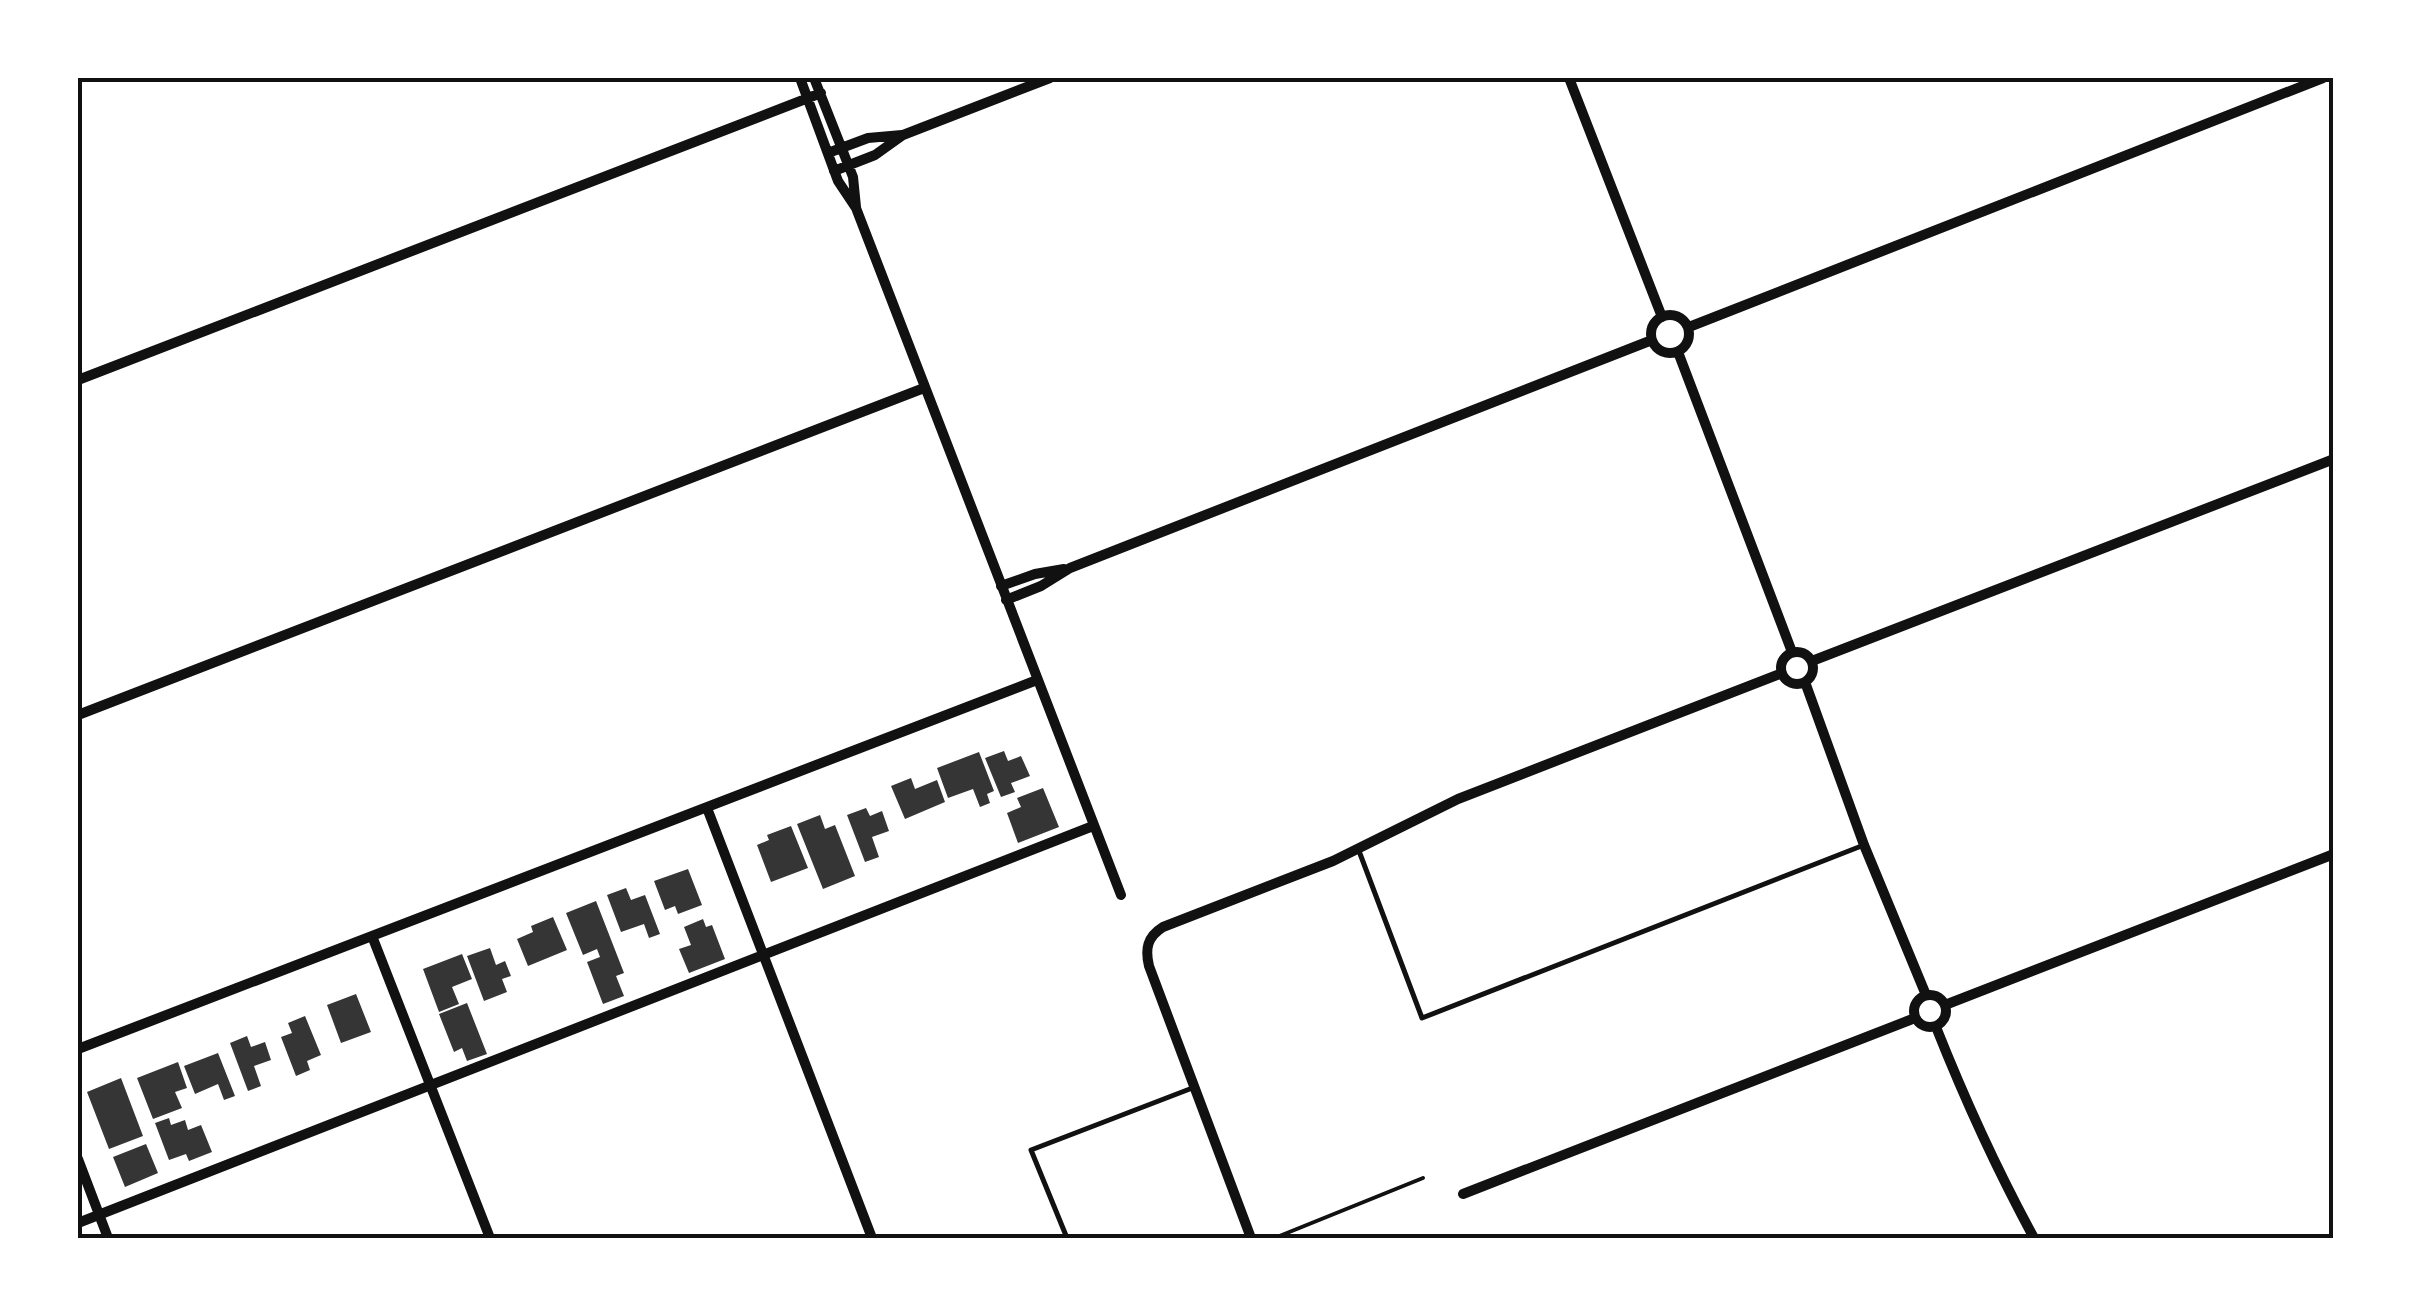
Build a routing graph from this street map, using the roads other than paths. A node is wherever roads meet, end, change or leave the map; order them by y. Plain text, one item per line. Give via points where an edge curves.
1 (800, 78) edge
2 (814, 78) edge
3 (1050, 78) edge
4 (1569, 78) edge
5 (2323, 78) edge
6 (821, 92) junction
7 (806, 98) junction
8 (903, 135) junction
9 (842, 148) junction
10 (828, 153) junction
11 (849, 166) junction
12 (834, 172) junction
13 (856, 208) junction
14 (1662, 316) junction
15 (1688, 326) junction
16 (1652, 340) junction
17 (1678, 352) junction
18 (78, 380) edge
19 (924, 388) junction
20 (2334, 459) edge
21 (1070, 568) junction
22 (1001, 586) junction
23 (1006, 600) junction
24 (1792, 652) junction
25 (1812, 661) junction
26 (1782, 673) junction
27 (1037, 680) junction
28 (1804, 682) junction
29 (78, 716) edge
30 (707, 808) junction
31 (1093, 826) junction
32 (1864, 845) junction
33 (1358, 848) junction
34 (2334, 854) edge
35 (1121, 896) dead end
36 (372, 936) junction
37 (764, 956) junction
38 (1926, 996) junction
39 (1945, 1005) junction
40 (1915, 1018) junction
41 (1936, 1027) junction
42 (78, 1049) edge
43 (430, 1086) junction
44 (1195, 1087) junction
45 (78, 1159) edge
46 (1463, 1194) dead end
47 (99, 1216) junction
48 (78, 1224) edge
49 (108, 1238) edge
50 (490, 1238) edge
51 (872, 1238) edge
52 (1066, 1238) edge
53 (1251, 1238) edge
54 (2034, 1238) edge

1 - 7 street
2 - 6 street
3 - 8 street
4 - 14 street
5 - 15 street
6 - 7 street
6 - 9 street
7 - 10 street
7 - 18 street
8 - 9 street
8 - 11 street
9 - 10 street
9 - 11 street
10 - 12 street
11 - 12 street
11 - 13 street
12 - 13 street
13 - 19 street
14 - 15 street via 1674,315
14 - 16 street
15 - 17 street via 1690,338
16 - 17 street via 1665,353
16 - 21 street
17 - 24 street
19 - 22 street
19 - 29 street
20 - 25 street
21 - 22 street
21 - 23 street
22 - 23 street
23 - 27 street
24 - 25 street
24 - 26 street
25 - 28 street via 1812,676
26 - 28 street via 1788,682
26 - 33 street via 1458,799
27 - 30 street
27 - 31 street
28 - 32 street
30 - 36 street
30 - 37 street
31 - 35 street
31 - 37 street
32 - 33 lane via 1422,1018
32 - 38 street
33 - 44 street via 1152,935 1149,966
34 - 39 street
36 - 42 street
36 - 43 street
37 - 43 street
37 - 51 street
38 - 39 street
38 - 40 street via 1914,1007
39 - 41 street
40 - 41 street
40 - 46 street
41 - 54 street
43 - 47 street
43 - 50 street
44 - 52 lane via 1031,1150
44 - 53 street
45 - 47 street
47 - 48 street
47 - 49 street

